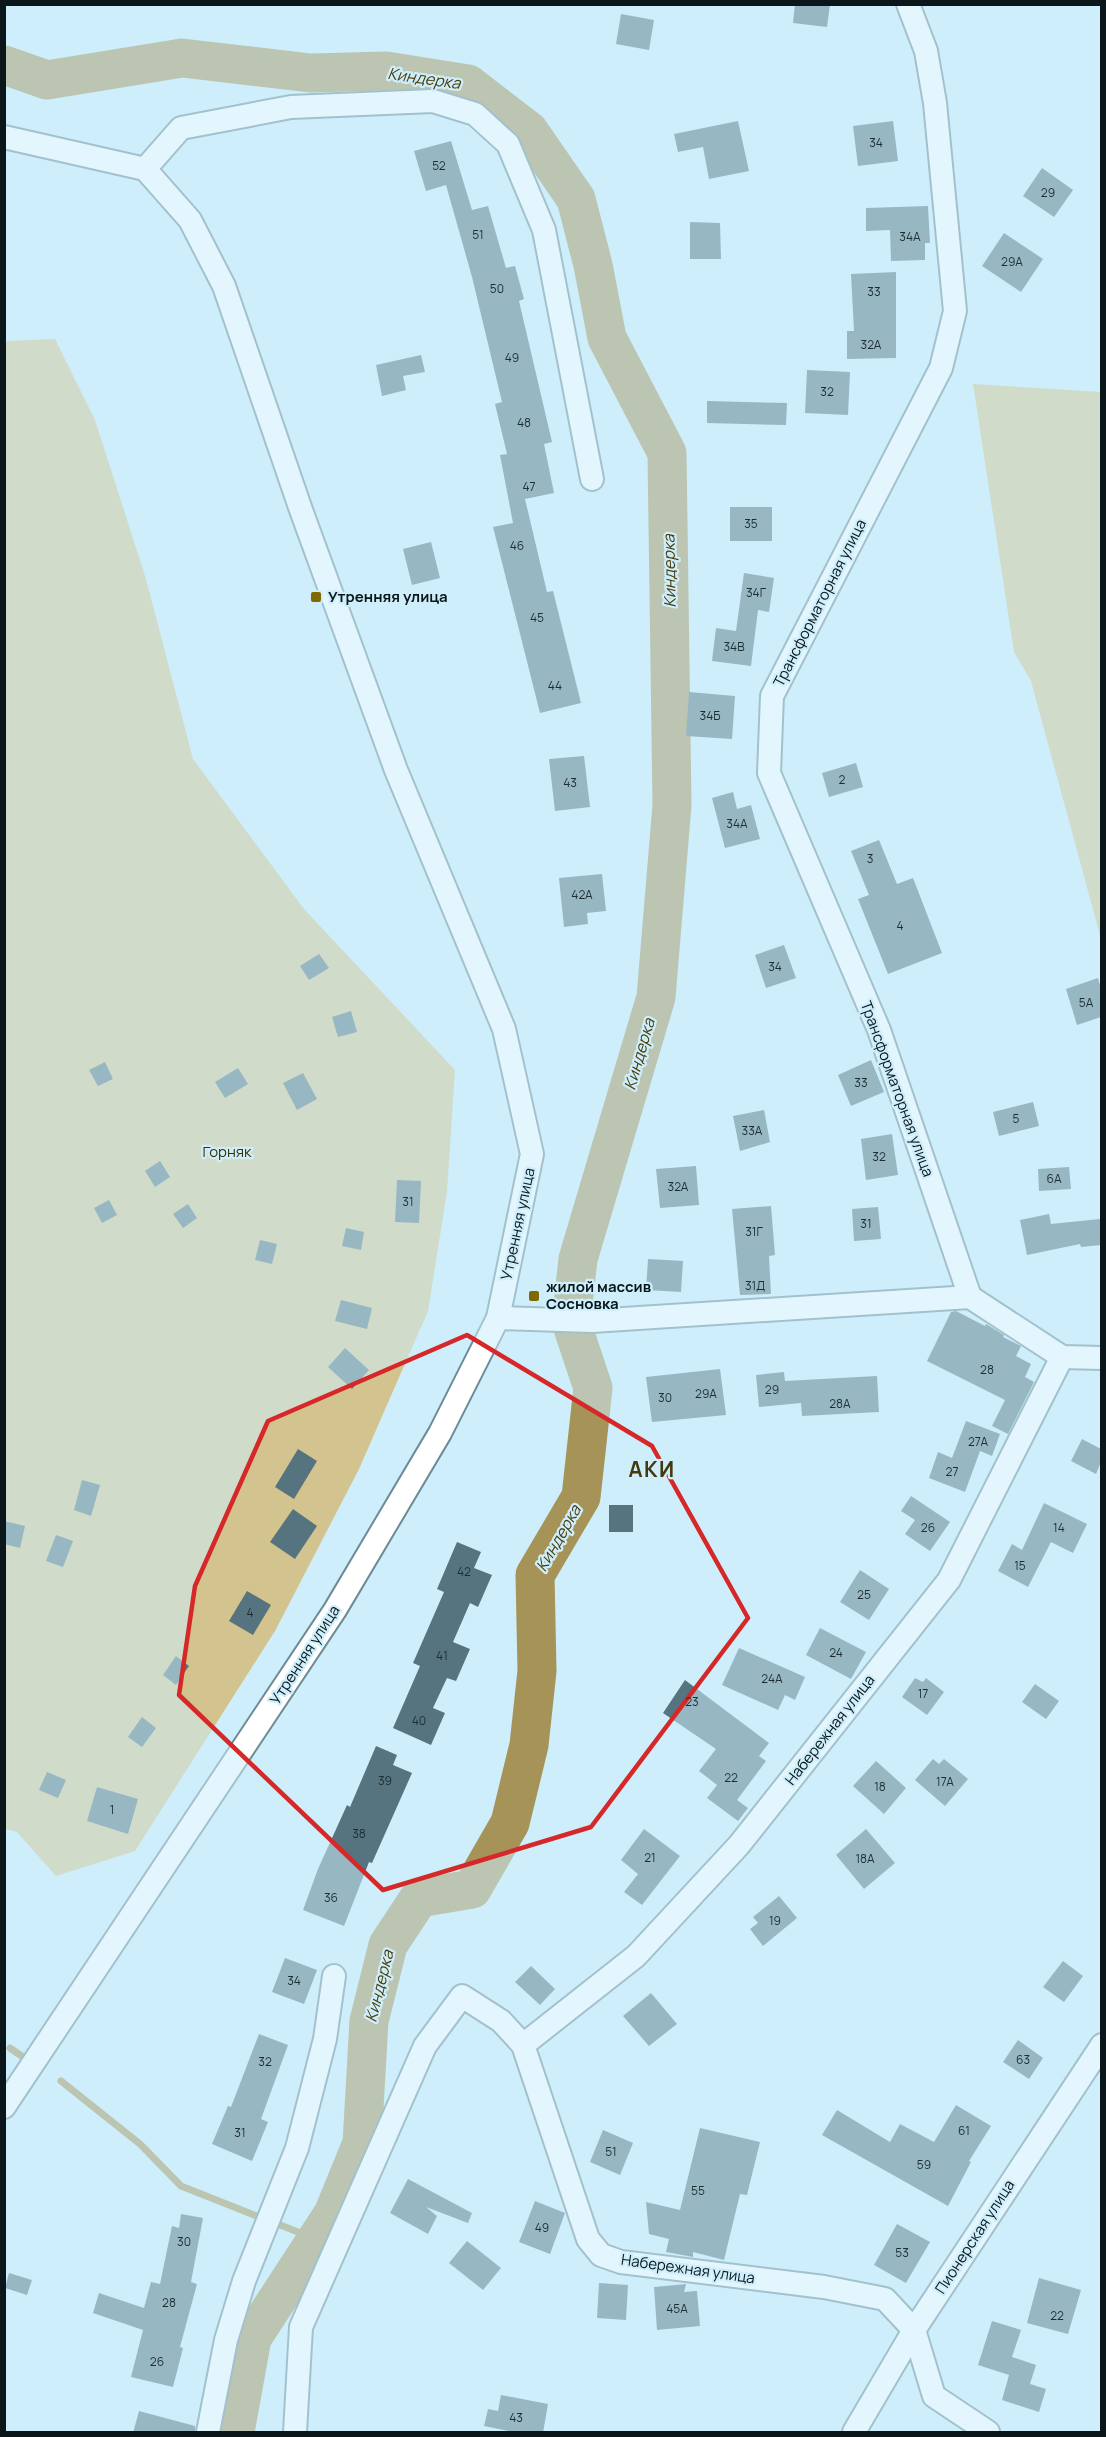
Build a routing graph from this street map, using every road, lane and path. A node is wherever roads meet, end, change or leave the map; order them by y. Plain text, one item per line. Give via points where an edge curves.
1 (908, 4) edge
2 (4, 136) edge
3 (145, 169) junction
4 (592, 479) dead end
5 (970, 1297) junction
6 (498, 1318) junction
7 (1062, 1357) junction
8 (1101, 1358) edge
9 (334, 1976) dead end
10 (524, 2044) junction
11 (1101, 2045) edge
12 (4, 2107) edge
13 (914, 2330) junction
14 (208, 2433) edge
15 (295, 2433) edge
16 (854, 2433) edge
17 (988, 2433) edge

1 - 5 street, Трансформаторная улица via 926,51 935,103 956,311 941,368 772,696 769,773 879,1030
2 - 3 street
3 - 4 street via 181,128 291,107 433,101 475,114 508,144 544,230
3 - 6 street, Утренняя улица via 190,220 224,286 396,770 504,1029 532,1155
5 - 6 street via 592,1321
5 - 7 street
6 - 12 street, Утренняя улица via 440,1433 335,1610
7 - 8 street
7 - 10 street, Набережная улица via 949,1580 731,1854 636,1956
9 - 14 street via 325,2039 297,2148 244,2281 226,2340
10 - 13 street, Набережная улица via 588,2239 601,2255 621,2262 824,2287 885,2299
10 - 15 street, Набережная улица via 501,2021 462,1996 425,2046 301,2327
11 - 13 street, Пионерская улица
13 - 16 street, Пионерская улица
13 - 17 street via 934,2396

